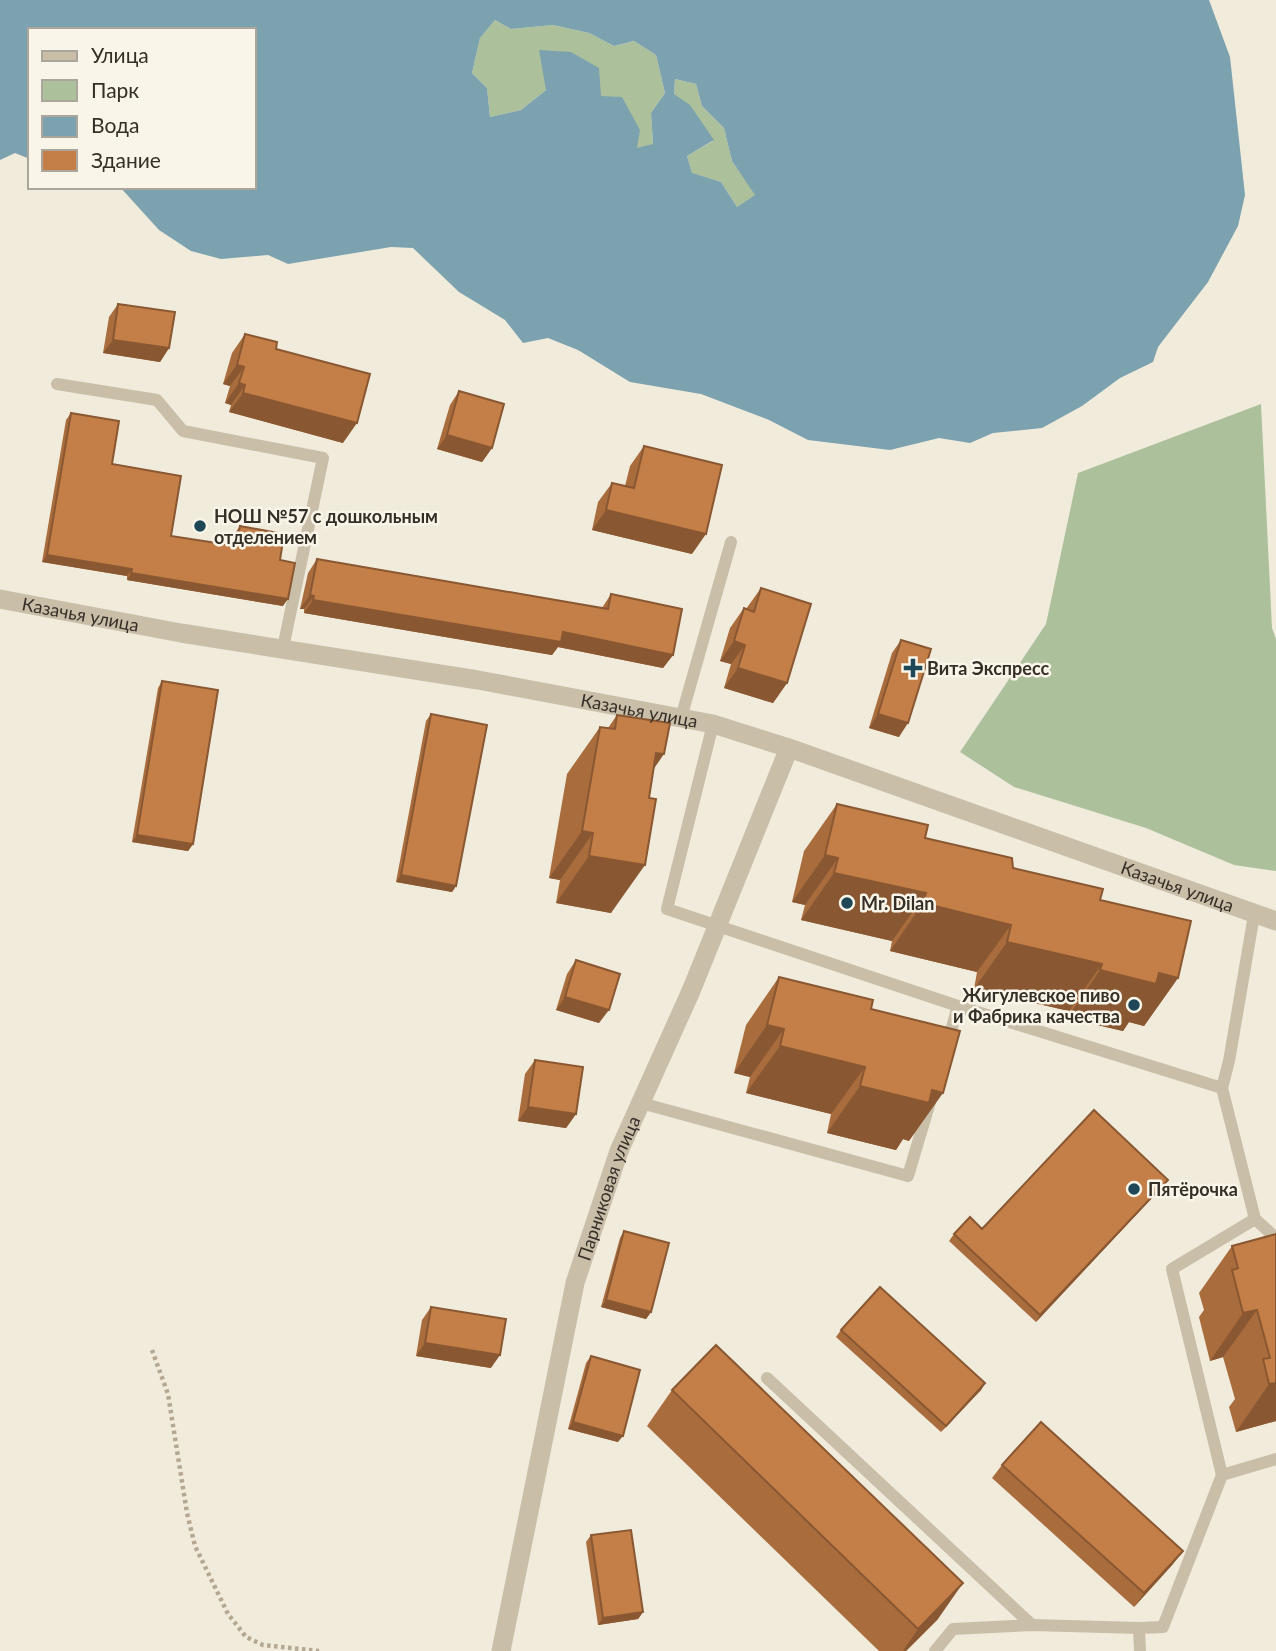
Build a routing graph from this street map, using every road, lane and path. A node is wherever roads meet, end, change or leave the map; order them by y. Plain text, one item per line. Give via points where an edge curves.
1 (57, 384) dead end
2 (731, 542) dead end
3 (0, 598) edge
4 (283, 648) junction
5 (681, 718) junction
6 (713, 724) junction
7 (789, 748) junction
8 (1276, 908) edge
9 (1254, 915) junction
10 (1276, 921) edge
11 (716, 925) junction
12 (1276, 931) edge
13 (958, 1006) junction
14 (943, 1058) edge
15 (935, 1084) edge
16 (1222, 1088) junction
17 (641, 1103) junction
18 (1255, 1219) junction
19 (1276, 1238) edge
20 (152, 1350) dead end
21 (767, 1378) dead end
22 (1276, 1459) edge
23 (1222, 1475) junction
24 (1032, 1625) junction
25 (1139, 1628) junction
26 (319, 1651) edge
27 (501, 1651) edge
28 (935, 1651) edge
29 (1140, 1651) edge

1 - 4 lane via 157,400 183,431 323,458
2 - 5 lane
3 - 4 street, Казачья улица
4 - 5 street, Казачья улица
5 - 6 street, Казачья улица
6 - 7 street, Казачья улица
6 - 11 lane via 667,909
7 - 9 street, Казачья улица
7 - 11 street, Парниковая улица
8 - 9 street
9 - 10 street, Казачья улица
9 - 12 street, Казачья улица
9 - 16 lane
11 - 13 lane
11 - 17 street, Парниковая улица
13 - 14 lane
13 - 16 lane
15 - 17 lane via 908,1176
16 - 18 lane
17 - 27 street, Парниковая улица via 619,1151 575,1283
18 - 19 lane
18 - 23 lane via 1172,1269
20 - 26 path via 168,1394 195,1546 228,1614 246,1637 263,1646
21 - 24 lane
22 - 23 lane
23 - 25 lane via 1163,1627
24 - 25 lane
24 - 28 lane via 953,1629
25 - 29 lane

